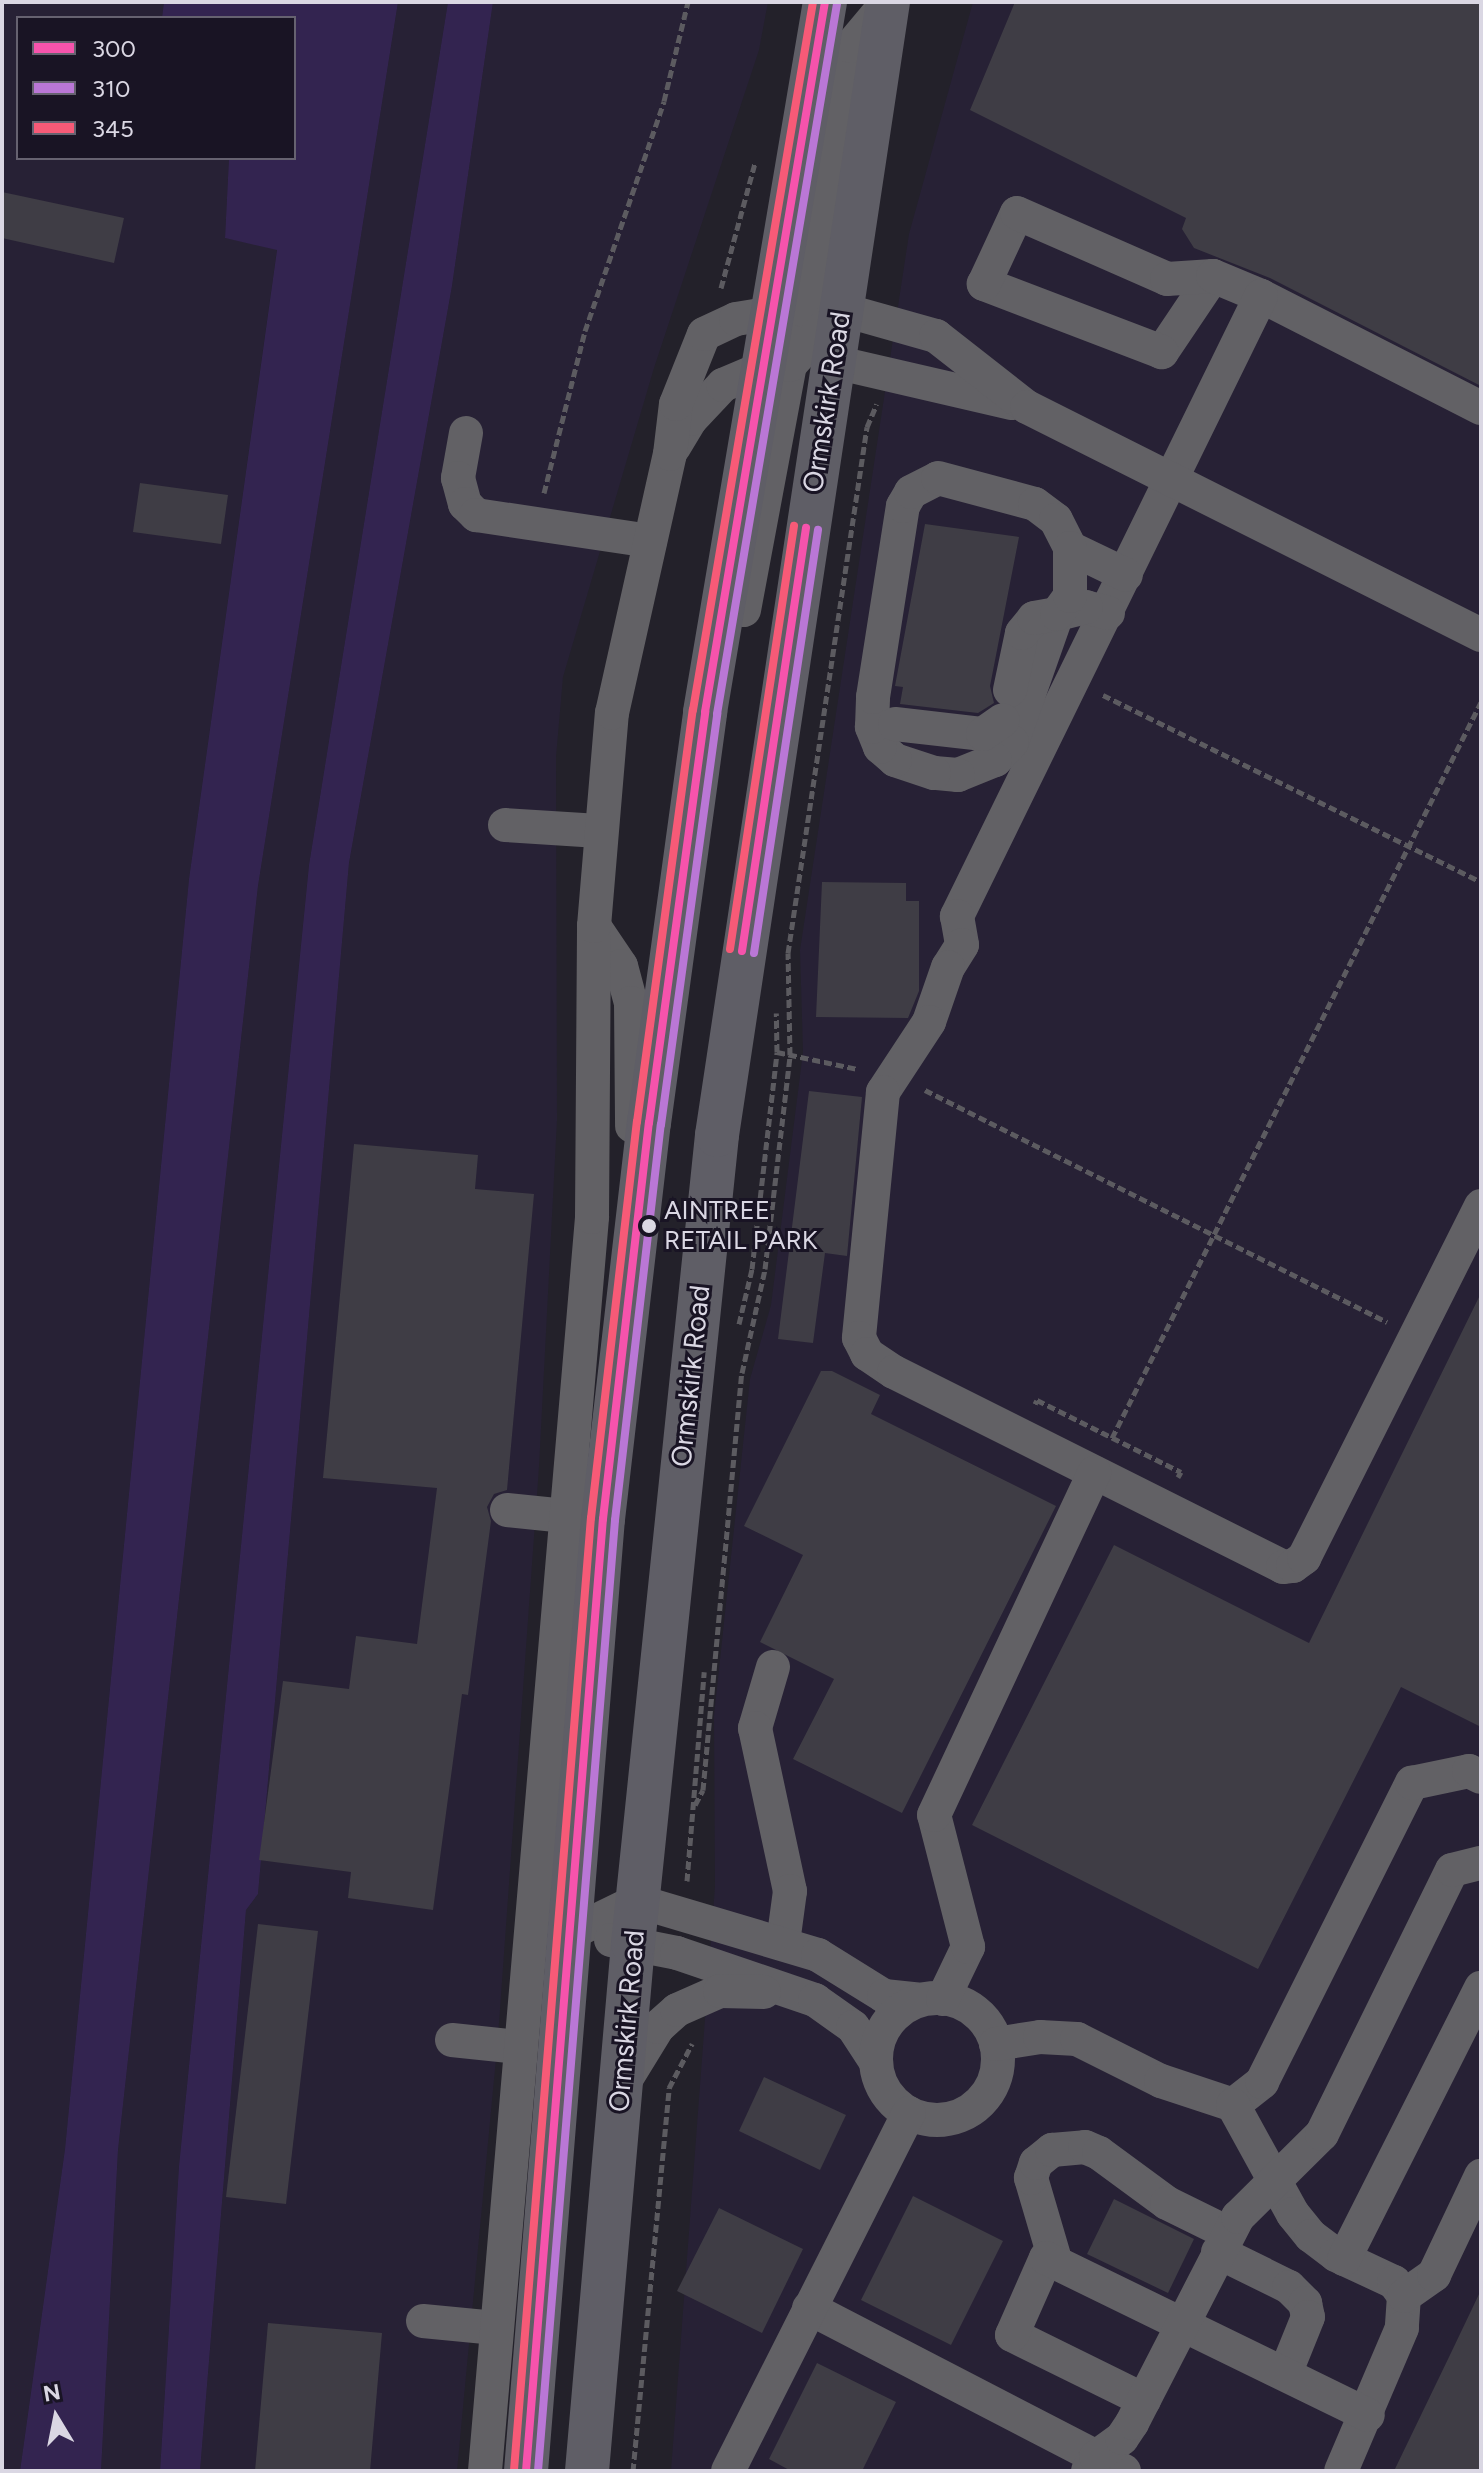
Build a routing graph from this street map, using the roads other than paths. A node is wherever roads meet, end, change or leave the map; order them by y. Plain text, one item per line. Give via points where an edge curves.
1 (825, 2) edge
2 (888, 2) edge
3 (1213, 276) junction
4 (1261, 296) junction
5 (805, 311) junction
6 (794, 365) junction
7 (1027, 407) junction
8 (1481, 408) edge
9 (466, 433) dead end
10 (670, 454) junction
11 (1169, 479) junction
12 (903, 506) junction
13 (650, 541) junction
14 (1070, 548) junction
15 (1126, 575) junction
16 (1108, 613) junction
17 (1057, 614) junction
18 (1481, 635) edge
19 (505, 825) dead end
20 (599, 831) junction
21 (594, 926) junction
22 (1481, 1206) edge
23 (628, 1302) junction
24 (1094, 1473) junction
25 (507, 1510) dead end
26 (566, 1516) junction
27 (773, 1667) dead end
28 (1481, 1777) edge
29 (1481, 1863) edge
30 (637, 1901) junction
31 (571, 1933) junction
32 (783, 1943) junction
33 (633, 1944) junction
34 (1481, 1988) edge
35 (815, 2000) junction
36 (931, 2000) junction
37 (452, 2040) dead end
38 (996, 2044) junction
39 (518, 2047) junction
40 (876, 2062) junction
41 (620, 2090) junction
42 (1233, 2105) junction
43 (909, 2113) junction
44 (1481, 2176) edge
45 (1273, 2177) junction
46 (1223, 2242) junction
47 (1344, 2259) junction
48 (1056, 2263) junction
49 (1404, 2296) junction
50 (809, 2308) junction
51 (423, 2321) dead end
52 (1182, 2323) junction
53 (496, 2328) junction
54 (1285, 2374) junction
55 (1144, 2400) junction
56 (1368, 2415) junction
57 (1103, 2466) edge
58 (485, 2471) edge
59 (526, 2471) edge
60 (587, 2471) edge
61 (728, 2471) edge
62 (1341, 2471) edge

1 - 5 highway, Ormskirk Road
2 - 5 highway, Ormskirk Road
3 - 3 street via 1162,352 984,284 1017,213 1167,279
3 - 4 street
4 - 8 street
4 - 11 street
5 - 6 highway, Ormskirk Road
5 - 6 highway, Ormskirk Road
5 - 7 street via 936,336
5 - 10 street via 736,319 704,334 676,404
6 - 7 street via 891,372
6 - 10 street via 740,373 715,393
6 - 23 highway, Ormskirk Road via 711,672
6 - 30 highway, Ormskirk Road
7 - 11 street
9 - 13 street via 458,478 465,504 476,515
10 - 13 street
11 - 15 street
11 - 18 street
12 - 14 street via 911,492 938,478 963,482 1035,504 1056,520
12 - 17 street via 911,544 890,700 895,724 983,734 1003,720 1022,633 1034,618
12 - 17 street via 872,727 880,747 895,760 958,775 995,760 1012,742
13 - 20 street via 612,713
14 - 15 street
14 - 17 street via 1070,596
15 - 16 street
16 - 17 street via 1086,607
16 - 24 street via 957,916 962,945 948,967 929,1022 888,1084 861,1345 894,1372
19 - 20 street
20 - 21 street
21 - 23 street via 621,966 631,1003
21 - 26 street via 592,1217
22 - 24 street via 1304,1558 1293,1566 1283,1567
23 - 31 highway, Ormskirk Road via 603,1519
24 - 36 street via 934,1815 968,1947
25 - 26 street
26 - 39 street
27 - 32 street via 755,1739 790,1891
28 - 42 street via 1469,1771 1412,1783 1262,2082
29 - 45 street via 1452,1870 1322,2134
30 - 31 street
30 - 32 street
30 - 33 highway, Ormskirk Road
31 - 33 street
31 - 59 highway, Ormskirk Road
32 - 36 street via 848,1970 884,1996
33 - 35 street via 677,1953
33 - 41 highway, Ormskirk Road
34 - 47 street
35 - 40 street via 853,2027
35 - 41 street via 720,1991 677,2010 658,2027
36 - 38 street via 977,2013
36 - 40 street via 887,2023
37 - 39 street
38 - 42 street via 1040,2037 1077,2039 1161,2081
38 - 43 street via 993,2084 982,2100 947,2119
39 - 53 street
40 - 43 street via 885,2092
41 - 60 highway, Ormskirk Road
42 - 45 street
43 - 50 street
44 - 49 street via 1434,2275
45 - 46 street
45 - 47 street via 1311,2236
46 - 48 street via 1099,2153 1085,2147 1052,2150 1036,2163 1031,2178
46 - 52 street
46 - 54 street via 1305,2303 1308,2317
47 - 49 street via 1394,2282
48 - 52 street
48 - 55 street via 1046,2258 1012,2335
49 - 56 street via 1402,2328
50 - 57 street
50 - 61 street
51 - 53 street
52 - 54 street
52 - 55 street
53 - 58 street
54 - 56 street
55 - 57 street
56 - 62 street

